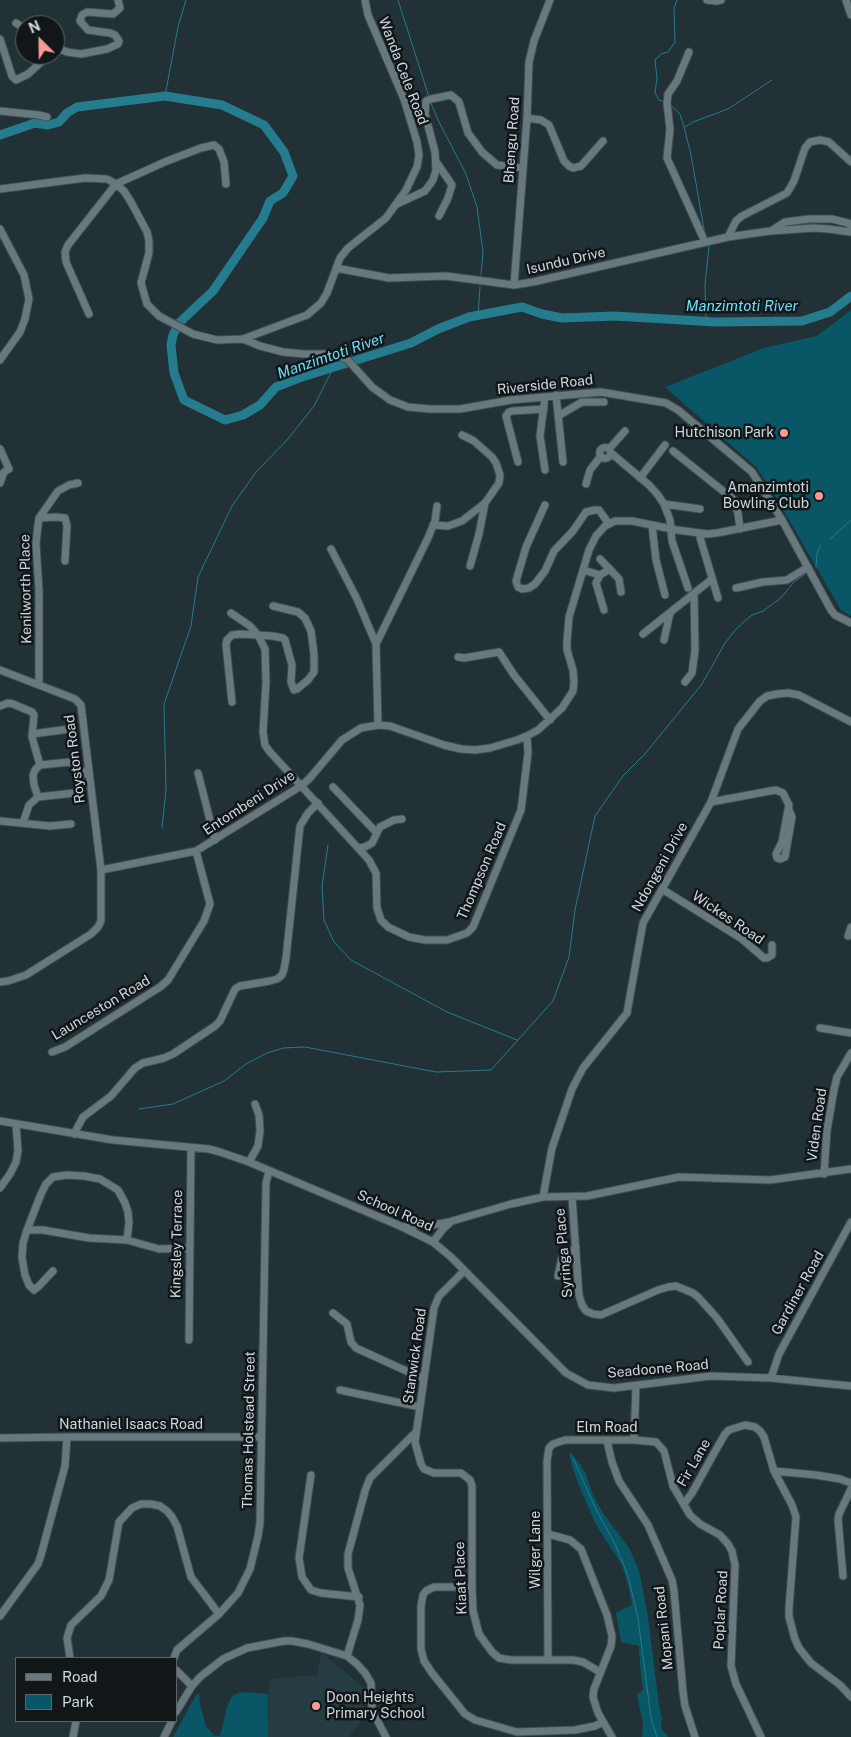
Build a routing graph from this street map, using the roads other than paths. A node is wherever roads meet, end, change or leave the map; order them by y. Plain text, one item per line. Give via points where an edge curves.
1 (118, 0) edge
2 (364, 0) edge
3 (550, 0) edge
4 (708, 0) edge
5 (721, 0) edge
6 (846, 0) edge
7 (851, 15) edge
8 (0, 39) edge
9 (65, 51) edge
10 (689, 52) dead end
11 (38, 65) edge
12 (0, 111) edge
13 (46, 118) dead end
14 (527, 118) junction
15 (603, 141) dead end
16 (851, 162) edge
17 (437, 163) junction
18 (523, 168) junction
19 (116, 184) junction
20 (226, 184) dead end
21 (0, 189) edge
22 (397, 204) junction
23 (439, 216) dead end
24 (851, 226) edge
25 (0, 229) edge
26 (770, 231) junction
27 (851, 232) edge
28 (728, 237) junction
29 (705, 242) junction
30 (336, 268) junction
31 (514, 284) junction
32 (89, 314) dead end
33 (242, 339) junction
34 (0, 360) edge
35 (556, 395) junction
36 (545, 396) junction
37 (604, 402) dead end
38 (544, 409) junction
39 (558, 416) junction
40 (625, 431) dead end
41 (462, 435) dead end
42 (665, 445) dead end
43 (0, 449) edge
44 (610, 451) junction
45 (673, 451) dead end
46 (518, 462) dead end
47 (564, 462) dead end
48 (545, 470) dead end
49 (640, 478) junction
50 (0, 483) edge
51 (78, 483) dead end
52 (586, 484) dead end
53 (485, 503) junction
54 (664, 504) junction
55 (545, 505) dead end
56 (438, 506) dead end
57 (700, 509) dead end
58 (39, 518) junction
59 (782, 520) junction
60 (609, 524) junction
61 (433, 525) junction
62 (652, 525) junction
63 (671, 529) junction
64 (740, 529) junction
65 (699, 534) junction
66 (331, 549) dead end
67 (600, 559) dead end
68 (65, 561) dead end
69 (470, 566) dead end
70 (808, 566) junction
71 (610, 569) junction
72 (583, 570) junction
73 (600, 575) junction
74 (712, 579) junction
75 (736, 588) dead end
76 (691, 591) junction
77 (621, 592) dead end
78 (665, 595) dead end
79 (718, 598) dead end
80 (272, 606) dead end
81 (604, 610) dead end
82 (231, 613) dead end
83 (670, 613) junction
84 (851, 622) edge
85 (643, 634) dead end
86 (258, 635) junction
87 (664, 640) dead end
88 (376, 644) junction
89 (458, 657) dead end
90 (0, 670) edge
91 (686, 682) dead end
92 (39, 684) junction
93 (232, 702) dead end
94 (0, 706) edge
95 (550, 720) junction
96 (851, 722) edge
97 (378, 725) junction
98 (70, 729) dead end
99 (32, 734) junction
100 (527, 736) junction
101 (40, 765) junction
102 (198, 773) dead end
103 (89, 776) junction
104 (301, 786) junction
105 (334, 788) dead end
106 (75, 793) dead end
107 (38, 797) junction
108 (712, 802) junction
109 (318, 803) junction
110 (789, 810) junction
111 (402, 819) dead end
112 (0, 821) edge
113 (23, 823) junction
114 (71, 824) dead end
115 (377, 833) junction
116 (215, 840) junction
117 (359, 848) junction
118 (196, 851) junction
119 (101, 870) junction
120 (662, 889) junction
121 (851, 927) edge
122 (848, 936) dead end
123 (772, 945) dead end
124 (0, 982) edge
125 (820, 1028) dead end
126 (851, 1033) edge
127 (52, 1052) dead end
128 (851, 1053) edge
129 (255, 1104) dead end
130 (0, 1121) edge
131 (16, 1124) junction
132 (74, 1134) junction
133 (191, 1148) junction
134 (249, 1162) junction
135 (851, 1170) edge
136 (269, 1171) junction
137 (824, 1174) junction
138 (0, 1188) edge
139 (543, 1197) junction
140 (572, 1197) junction
141 (452, 1221) junction
142 (851, 1222) edge
143 (398, 1225) junction
144 (27, 1230) junction
145 (127, 1240) junction
146 (433, 1242) junction
147 (190, 1248) junction
148 (576, 1248) junction
149 (53, 1271) dead end
150 (464, 1271) junction
151 (558, 1276) dead end
152 (333, 1313) dead end
153 (189, 1340) dead end
154 (748, 1362) dead end
155 (771, 1378) junction
156 (424, 1379) junction
157 (636, 1386) junction
158 (851, 1386) edge
159 (340, 1390) dead end
160 (420, 1408) junction
161 (416, 1432) junction
162 (67, 1437) junction
163 (261, 1437) junction
164 (0, 1438) edge
165 (634, 1440) junction
166 (607, 1441) junction
167 (553, 1444) joint
168 (660, 1446) joint
169 (418, 1455) joint
170 (774, 1471) junction
171 (311, 1475) dead end
172 (851, 1483) edge
173 (851, 1489) edge
174 (684, 1504) junction
175 (548, 1534) junction
176 (843, 1576) dead end
177 (472, 1587) junction
178 (359, 1597) junction
179 (219, 1614) junction
180 (0, 1616) edge
181 (347, 1656) junction
182 (70, 1657) edge
183 (174, 1657) edge
184 (548, 1659) junction
185 (178, 1672) edge
186 (600, 1672) junction
187 (192, 1686) junction
188 (851, 1697) edge
189 (178, 1709) edge
190 (76, 1722) edge
191 (172, 1722) edge
192 (603, 1722) junction
193 (73, 1737) edge
194 (164, 1737) edge
195 (386, 1737) edge
196 (612, 1737) edge
197 (695, 1737) edge
198 (761, 1737) edge

1 - 9 street via 120,8 113,14 86,12 80,21 88,30 115,35 118,44 81,54
2 - 22 street, Wanda Cele Road via 404,100 417,142 417,167
3 - 14 street, Bhengu Road via 529,62
4 - 5 street
6 - 7 street
8 - 11 street via 16,80
10 - 29 street via 668,94 670,129 667,158
12 - 13 street
14 - 15 street via 549,125 566,164 573,168 581,166
14 - 18 street, Bhengu Road
16 - 28 street via 829,142 810,142 787,194 742,216
17 - 18 street via 425,114 426,101 451,95 459,102 468,133 482,152 497,164
17 - 22 street via 433,180 425,191
17 - 23 street via 452,184
18 - 31 street, Bhengu Road
19 - 20 street via 167,161 214,145 220,149
19 - 21 street via 108,179 85,178
19 - 32 street via 65,252 66,262
19 - 33 street, Wanda Cele Road via 124,191 147,232 150,248 142,283 147,304 166,320 193,334 217,340
22 - 30 street, Wanda Cele Road via 376,227 348,248
24 - 26 street, Isundu Drive via 841,221 809,219 785,222
25 - 34 street via 24,275 29,299 20,332
26 - 27 street, Isundu Drive via 829,228
26 - 28 street, Isundu Drive
28 - 29 street, Isundu Drive
29 - 31 street, Isundu Drive
30 - 31 street, Isundu Drive via 389,278 446,276
30 - 33 street, Wanda Cele Road via 327,293 314,310 295,321
33 - 36 street, Riverside Road via 283,352 330,354 347,359 360,375 390,400 408,407 460,409
35 - 36 street, Riverside Road
35 - 39 street
35 - 59 street, Riverside Road via 601,392 666,402 747,466
36 - 38 street
37 - 39 street via 582,402
38 - 46 street via 512,411 506,416
38 - 48 street via 540,436
39 - 47 street
40 - 44 street
41 - 53 street via 492,457 498,469 499,483
42 - 49 street
43 - 50 street via 9,469 4,472
44 - 49 street
44 - 52 street via 608,458 601,456 590,470
45 - 64 street via 733,500
49 - 54 street
51 - 58 street, Kenilworth Place via 58,490
53 - 61 street via 456,524
53 - 69 street
54 - 57 street
54 - 63 street
55 - 60 street via 526,547 516,581 522,589 535,584 554,551 586,512 599,510
56 - 61 street
58 - 68 street via 65,518
58 - 92 street, Kenilworth Place via 36,544
59 - 64 street
59 - 70 street, Riverside Road
60 - 62 street via 622,520
60 - 72 street, Entombeni Drive via 592,543
61 - 88 street
62 - 63 street
62 - 78 street
63 - 65 street
63 - 76 street via 672,541
64 - 65 street
65 - 74 street
66 - 88 street
67 - 71 street
70 - 75 street via 787,580
70 - 84 street, Riverside Road via 835,615
71 - 73 street
71 - 77 street via 618,579
72 - 73 street
72 - 95 street, Entombeni Drive via 568,625 567,650 574,682 569,699
73 - 81 street via 596,583
74 - 76 street
74 - 79 street
76 - 83 street
76 - 91 street via 695,650 692,673
80 - 86 street via 298,612 308,624 315,668 298,690 292,690 292,666 286,640 278,636
82 - 86 street
83 - 85 street
83 - 87 street
86 - 93 street via 237,634 227,640
86 - 104 street, Thompson Road via 266,659 264,739 270,752
88 - 97 street
89 - 95 street via 499,652
90 - 92 street, Royston Road
92 - 103 street, Royston Road via 75,699 81,705
94 - 99 street via 8,703 32,712
95 - 100 street, Entombeni Drive
96 - 108 street, Ndongeni Drive via 800,696 782,693 767,696 738,729
97 - 100 street, Entombeni Drive via 399,728 460,749 490,748
97 - 104 street, Entombeni Drive via 361,728 342,740
98 - 99 street
99 - 101 street
100 - 117 street, Thompson Road via 528,753 520,810 478,920 467,933 447,940 425,940 409,937 388,926 378,915 376,873
101 - 103 street via 70,762
101 - 107 street via 33,780
102 - 116 street
103 - 119 street, Royston Road
104 - 109 street, Thompson Road
104 - 116 street, Entombeni Drive
105 - 115 street
106 - 107 street
107 - 113 street via 29,805
108 - 110 street via 776,790 787,798
108 - 120 street, Ndongeni Drive
109 - 117 street, Thompson Road
109 - 132 street via 300,826 282,975 235,989 215,1026 172,1054 135,1068 111,1096 83,1117
110 - 110 street via 776,854 780,859 784,856 792,817
111 - 115 street via 380,827
112 - 113 street
113 - 114 street
115 - 117 street via 372,843
116 - 118 street, Entombeni Drive
118 - 119 street, Entombeni Drive
118 - 127 street, Launceston Road via 210,904 204,921 168,980
119 - 124 street via 101,921 98,927 26,975
120 - 123 street, Wickes Road via 742,939 764,958 772,955
120 - 139 street, Ndongeni Drive via 643,923 627,1013 583,1068 572,1089 552,1148
121 - 122 street
125 - 126 street
128 - 137 street, Viden Road via 837,1077 834,1090
129 - 134 street via 260,1115 260,1131 258,1146
130 - 131 street
131 - 132 street, School Road
131 - 138 street via 16,1162
132 - 133 street, School Road
133 - 134 street, School Road via 220,1152
133 - 147 street, Kingsley Terrace
134 - 136 street, School Road
135 - 137 street, School Road
136 - 143 street, School Road
136 - 163 street, Thomas Holstead Street via 266,1183
137 - 140 street, School Road via 770,1180 678,1177
139 - 140 street, School Road
139 - 141 street, School Road
140 - 148 street, Syringa Place
141 - 143 street via 422,1226
141 - 146 street, School Road
142 - 155 street, Gardiner Road via 779,1354
143 - 146 street, School Road
144 - 145 street
144 - 145 street via 46,1184 53,1177 67,1174 100,1180 118,1190 128,1212
144 - 149 street via 22,1258 29,1284 34,1290
145 - 147 street via 159,1249
146 - 150 street, Seadoone Road
147 - 153 street, Kingsley Terrace
148 - 151 street via 562,1257
148 - 154 street, Syringa Place via 579,1295 586,1311 601,1315 658,1290 676,1286 698,1297
150 - 156 street, Stanwick Road via 436,1301
150 - 157 street, Seadoone Road via 566,1373 588,1385
152 - 156 street via 347,1324 351,1342 356,1348
155 - 157 street, Seadoone Road via 711,1376
155 - 158 street, Seadoone Road
156 - 160 street, Stanwick Road
157 - 165 street
159 - 160 street
160 - 161 street, Stanwick Road
161 - 169 street, Stanwick Road
161 - 178 street via 367,1484 348,1554 348,1568
162 - 163 street, Nathaniel Isaacs Road
162 - 164 street, Nathaniel Isaacs Road
162 - 180 street via 65,1466 42,1555
163 - 179 street, Thomas Holstead Street via 260,1523 254,1554 238,1593
165 - 166 street, Elm Road
165 - 168 street, Elm Road via 656,1442
166 - 167 street, Elm Road via 565,1440
166 - 197 street, Mopani Road via 618,1481 648,1525 672,1580 685,1706
167 - 175 street, Wilger Lane via 548,1453
168 - 174 street, Poplar Road via 673,1486
169 - 177 street, Kiaat Place via 420,1464 429,1472 461,1474 470,1480
170 - 172 street via 816,1475
170 - 174 street, Fir Lane via 764,1437 754,1427 735,1427 725,1434
170 - 188 street via 796,1517 788,1608 795,1639 811,1662
171 - 178 street via 299,1558 302,1578 312,1590 321,1594
173 - 176 street via 838,1519
174 - 198 street, Poplar Road via 694,1520 720,1535 732,1551 735,1565 732,1666 736,1684
175 - 184 street, Wilger Lane
175 - 186 street via 575,1543 586,1557 612,1636 612,1646
177 - 184 street, Kiaat Place via 475,1622 492,1652 511,1660
177 - 192 street via 434,1587 423,1595 421,1606 424,1661 465,1714 517,1732 575,1730
178 - 181 street via 358,1620
179 - 182 street via 192,1577 172,1517 160,1506 141,1504 132,1508 119,1522 110,1580 101,1596 71,1625 68,1638
179 - 183 street, Thomas Holstead Street via 178,1650
181 - 187 street via 292,1641 265,1644 223,1659
181 - 195 street via 365,1673 371,1684 375,1716
184 - 186 street, Kiaat Place via 583,1662
185 - 187 street
186 - 192 street via 593,1697
187 - 189 street
190 - 193 street
191 - 194 street
192 - 196 street

